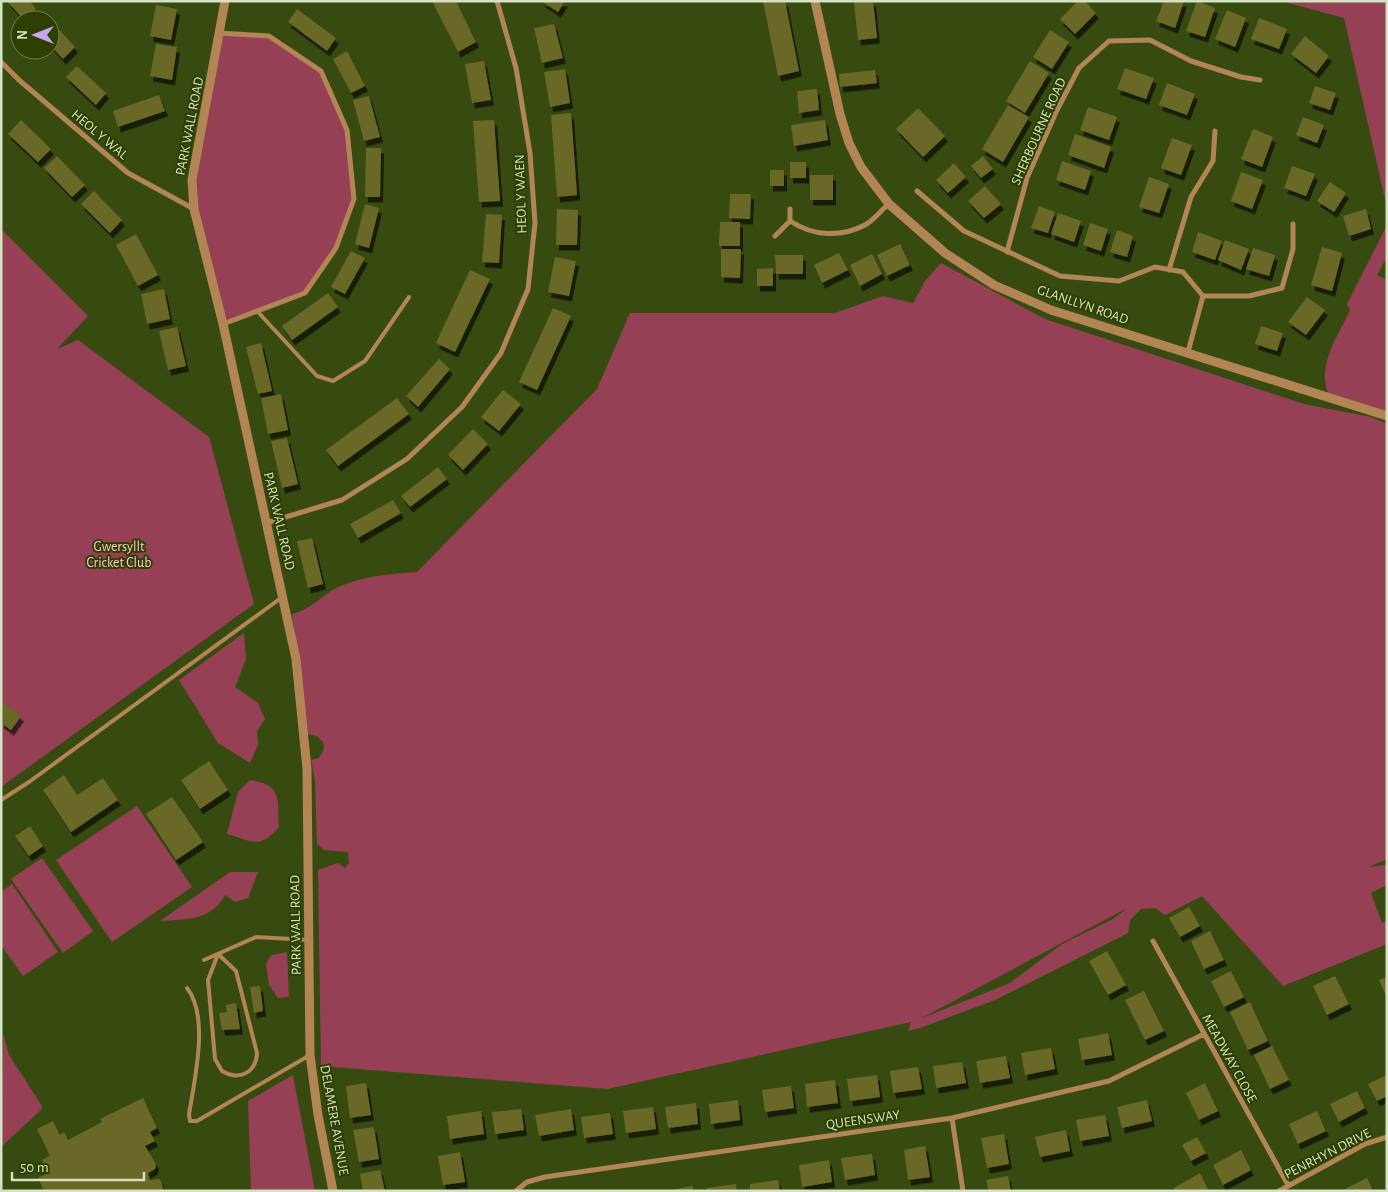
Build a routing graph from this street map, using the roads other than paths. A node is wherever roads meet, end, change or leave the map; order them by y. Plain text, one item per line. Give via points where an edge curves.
1 (224, 1) edge
2 (815, 1) edge
3 (498, 2) edge
4 (219, 32) junction
5 (1, 62) edge
6 (1260, 80) dead end
7 (1215, 131) dead end
8 (917, 192) dead end
9 (889, 204) junction
10 (194, 209) junction
11 (790, 209) dead end
12 (790, 221) junction
13 (1293, 224) dead end
14 (775, 236) dead end
15 (1007, 252) junction
16 (1169, 270) junction
17 (1203, 296) junction
18 (409, 297) dead end
19 (258, 312) junction
20 (223, 324) junction
21 (1188, 352) junction
22 (1387, 416) edge
23 (265, 523) junction
24 (282, 596) junction
25 (1, 800) edge
26 (309, 940) junction
27 (1153, 941) dead end
28 (218, 954) junction
29 (204, 960) dead end
30 (187, 988) dead end
31 (1204, 1034) junction
32 (310, 1054) junction
33 (952, 1118) junction
34 (1387, 1137) edge
35 (1288, 1185) junction
36 (333, 1191) edge
37 (516, 1191) edge
38 (963, 1191) edge
39 (1278, 1191) edge

1 - 4 street, PARK WALL ROAD
2 - 9 street, GLANLLYN ROAD via 828,67 849,143 862,168
3 - 23 street, HEOL Y WAEN via 516,68 530,153 535,223 528,288 501,352 462,407 407,458 342,500
4 - 10 street, PARK WALL ROAD via 192,180
4 - 19 street via 270,36 321,70 347,130 354,199 336,248 305,293
5 - 10 street, HEOL Y WAL via 128,173
6 - 15 street, SHERBOURNE ROAD via 1191,62 1150,40 1109,41 1079,68 1057,110 1027,178
7 - 16 street via 1213,161 1191,197
8 - 15 street via 964,231
9 - 12 street via 867,224 834,234 817,234
9 - 21 street, GLANLLYN ROAD via 945,253 994,285 1051,310
10 - 20 street, PARK WALL ROAD
11 - 12 street
12 - 14 street
13 - 17 street via 1292,249 1282,288 1249,296
15 - 16 street via 1060,276 1119,281 1155,267
16 - 17 street via 1183,272
17 - 21 street
18 - 19 lane via 365,361 333,381 317,376
19 - 20 street
20 - 23 street, PARK WALL ROAD
21 - 22 street, GLANLLYN ROAD
23 - 24 street, PARK WALL ROAD
24 - 25 lane via 37,777
24 - 26 street, PARK WALL ROAD via 296,659 303,716 307,769
26 - 28 lane via 256,937
26 - 32 street, PARK WALL ROAD
27 - 31 street, MEADWAY CLOSE
28 - 28 lane via 236,971 257,1053 254,1066 239,1076 222,1070 216,1059 208,980
28 - 29 lane
30 - 32 lane via 193,999 200,1044 190,1121 197,1121
31 - 33 street, QUEENSWAY via 1110,1081
31 - 35 street, MEADWAY CLOSE
32 - 36 street, DELAMERE AVENUE
33 - 37 street, QUEENSWAY via 545,1177 527,1182
33 - 38 street
34 - 35 street, PENRHYN DRIVE via 1365,1144
35 - 39 street, PENRHYN DRIVE

